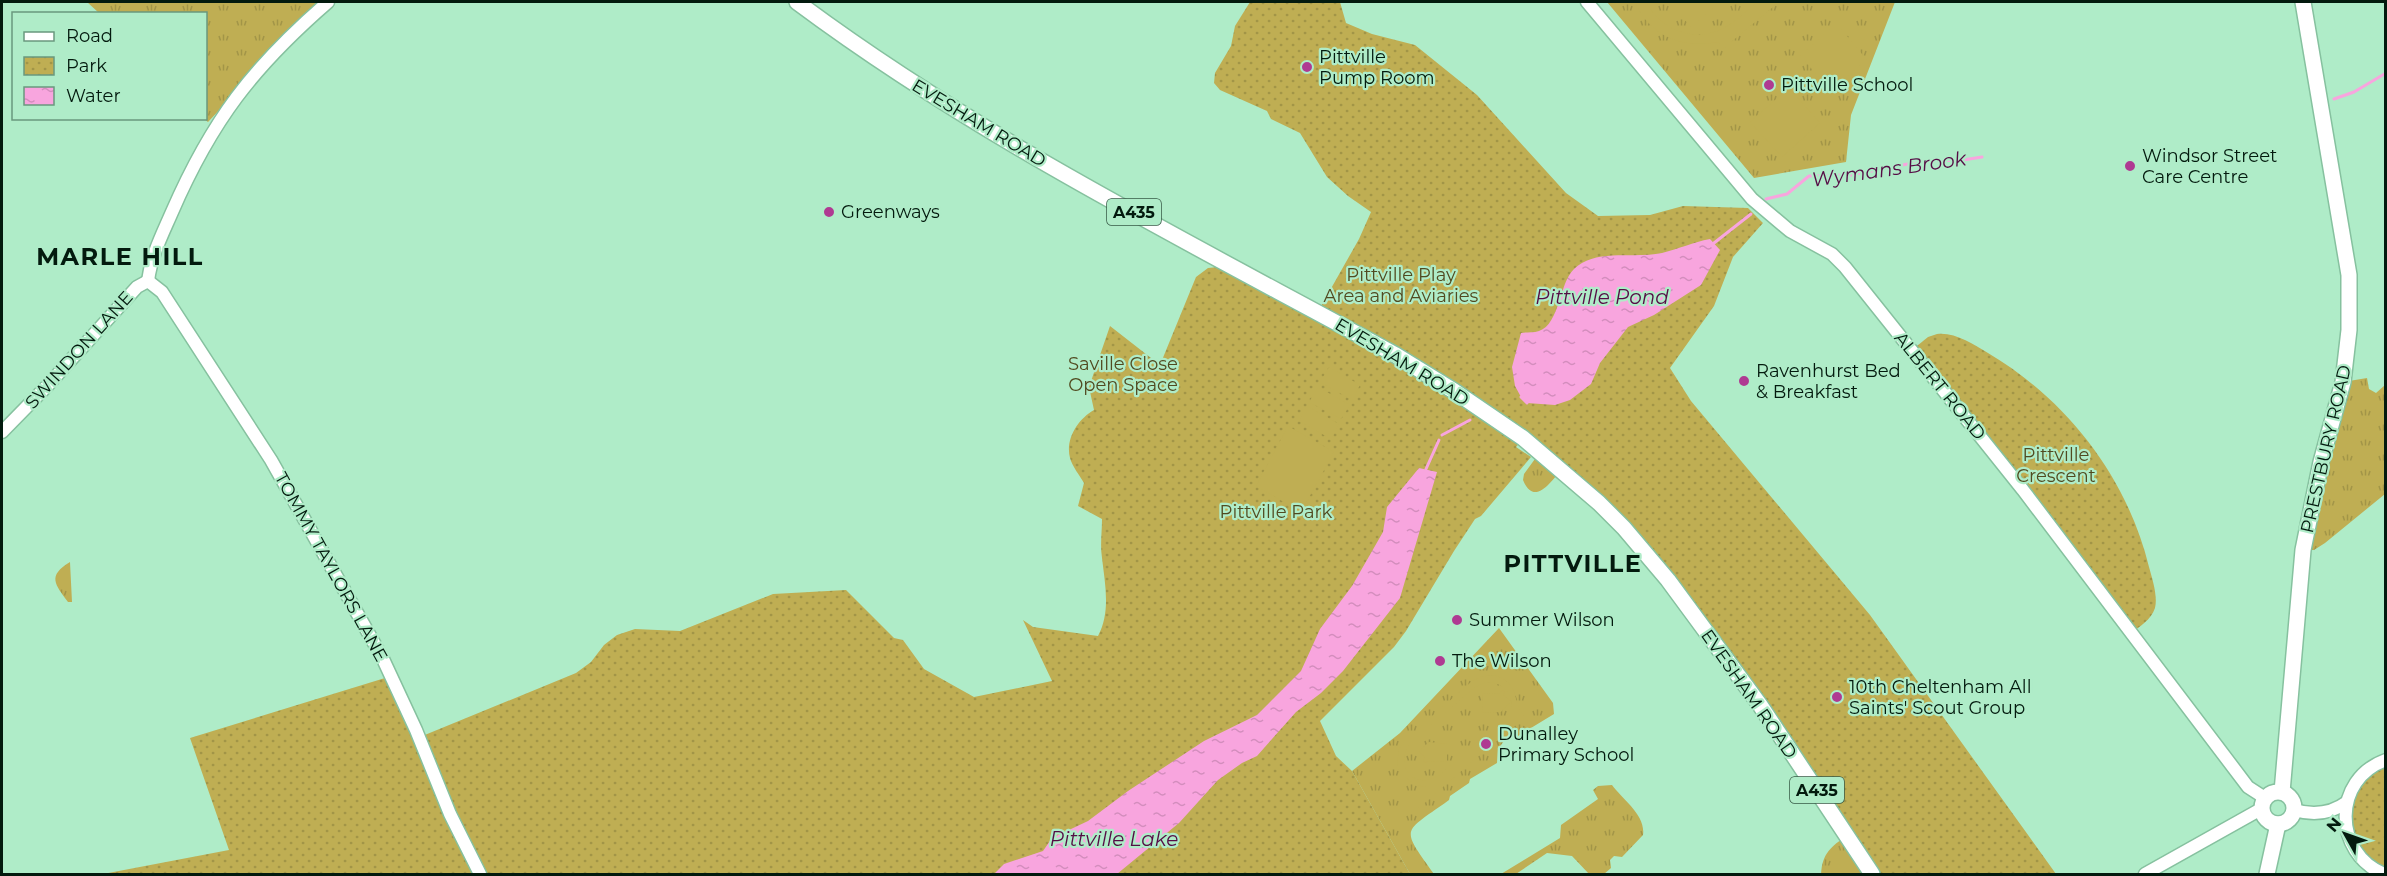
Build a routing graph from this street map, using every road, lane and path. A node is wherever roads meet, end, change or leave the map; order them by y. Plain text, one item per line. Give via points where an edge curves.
1 (328, 2) edge
2 (798, 2) edge
3 (1587, 2) edge
4 (2303, 2) edge
5 (148, 281) junction
6 (2, 432) edge
7 (2385, 760) edge
8 (2282, 792) junction
9 (2347, 802) junction
10 (2263, 803) junction
11 (2294, 810) junction
12 (2327, 812) junction
13 (2345, 823) junction
14 (2278, 824) junction
15 (480, 874) edge
16 (1872, 874) edge
17 (2145, 874) edge
18 (2267, 874) edge
19 (2384, 874) edge

1 - 5 street, SWINDON LANE via 255,71 230,103 191,169 154,253
2 - 16 main road, EVESHAM ROAD / A435 via 856,45 1003,138 1394,354 1517,434 1599,503 1668,580 1760,705
3 - 10 street, ALBERT ROAD via 1752,199 1790,231 1832,254 1845,267 2023,490
4 - 8 main road, PRESTBURY ROAD via 2349,275 2350,312 2341,397 2320,462 2303,550
5 - 6 street, SWINDON LANE via 137,287
5 - 15 street, TOMMY TAYLORS LANE via 162,292 272,460 383,659
7 - 9 street via 2359,778
8 - 10 main road via 2273,792
8 - 11 main road via 2291,799
9 - 12 street
9 - 13 street
10 - 14 main road via 2268,821
10 - 17 street
11 - 12 street
11 - 14 main road via 2286,821
12 - 13 street
13 - 19 street via 2349,841 2359,857
14 - 18 main road

